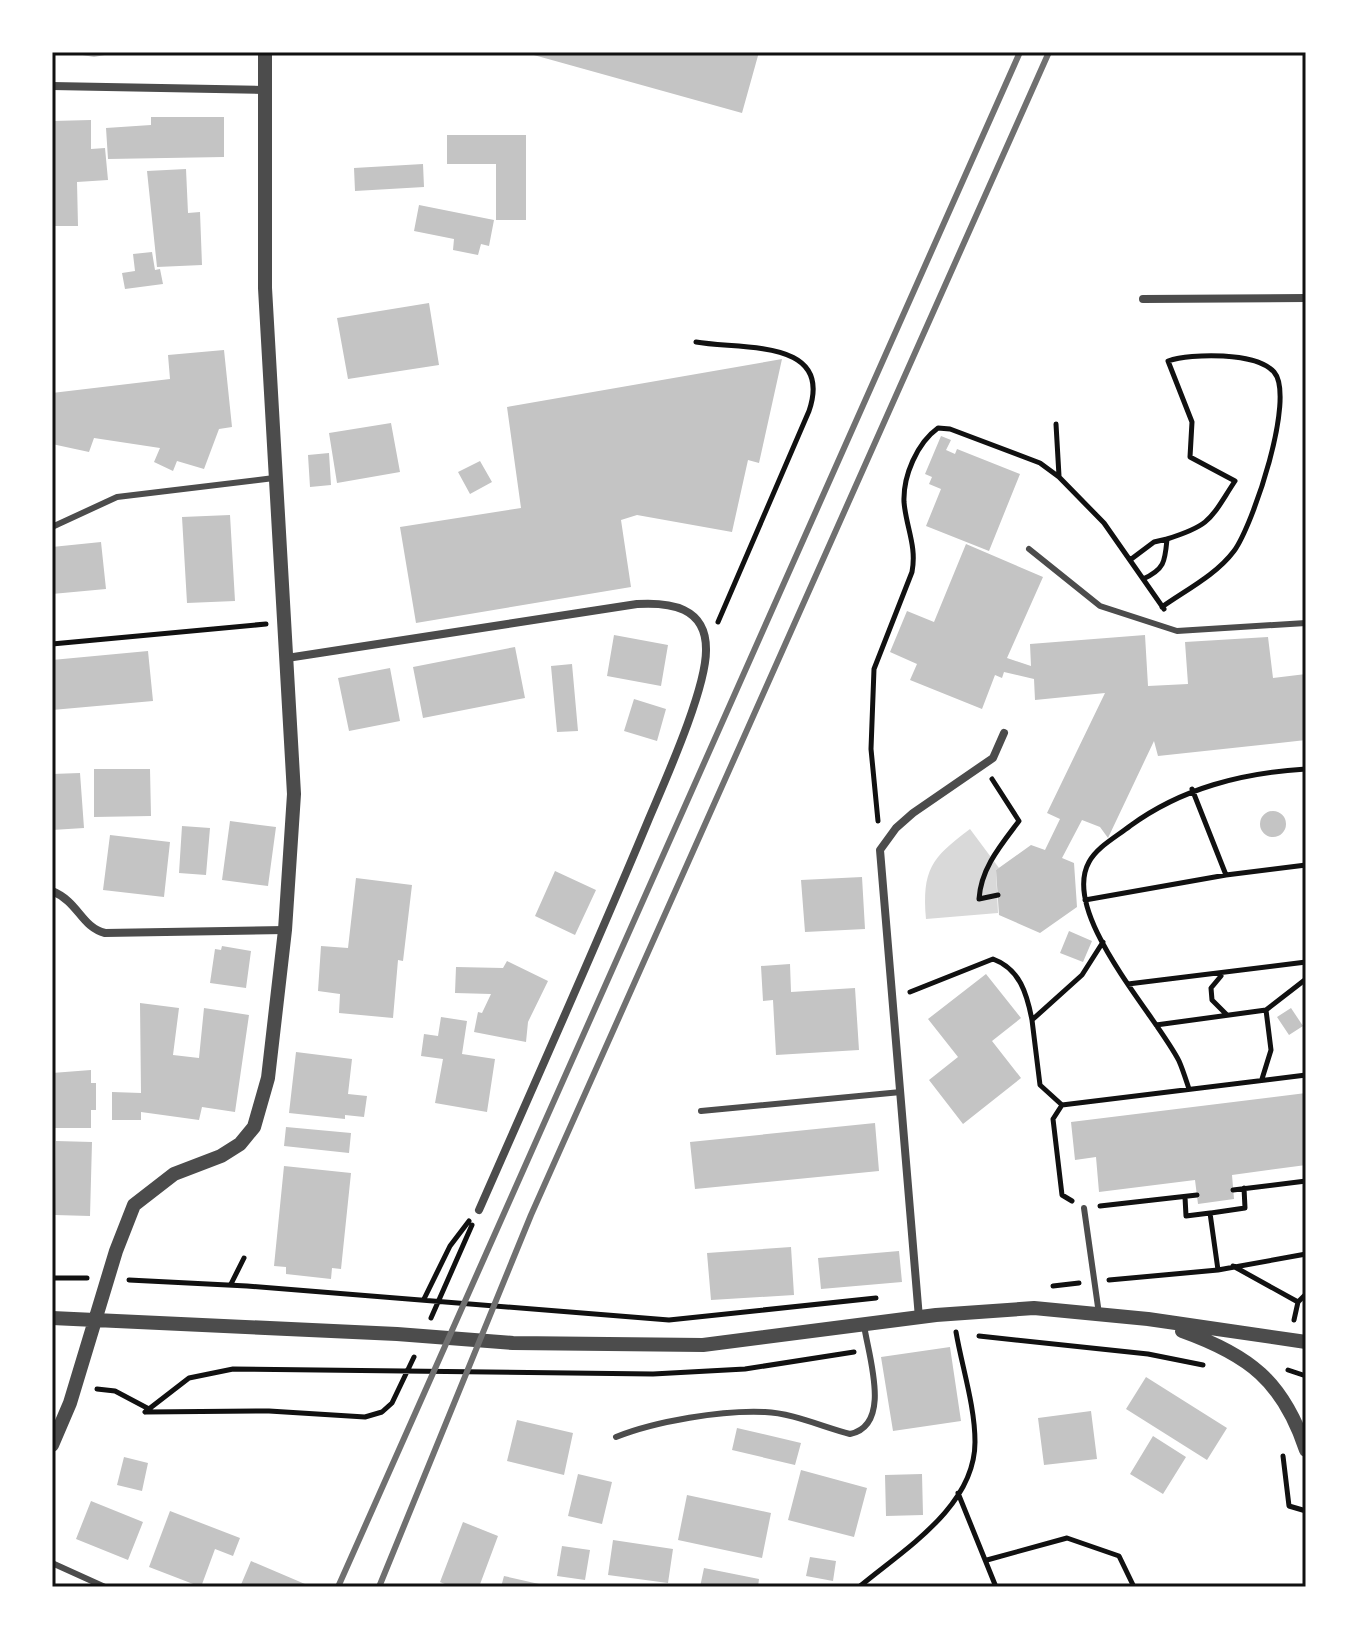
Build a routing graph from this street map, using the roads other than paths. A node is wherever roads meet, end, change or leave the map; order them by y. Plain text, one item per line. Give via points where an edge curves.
1 (265, 52) edge
2 (52, 86) edge
3 (263, 90) junction
4 (1306, 298) edge
5 (1143, 299) dead end
6 (274, 478) junction
7 (52, 527) edge
8 (1029, 549) dead end
9 (1306, 623) edge
10 (287, 658) junction
11 (1004, 733) dead end
12 (52, 891) edge
13 (285, 930) junction
14 (902, 1092) junction
15 (701, 1111) dead end
16 (1084, 1208) road end
17 (479, 1210) dead end
18 (1099, 1314) junction
19 (52, 1318) edge
20 (919, 1318) junction
21 (95, 1319) junction
22 (1148, 1319) junction
23 (864, 1325) junction
24 (1306, 1342) edge
25 (616, 1437) dead end
26 (52, 1445) edge
27 (1306, 1450) edge
28 (52, 1563) edge
29 (105, 1587) edge

1 - 3 street
2 - 3 street
3 - 6 street
4 - 5 street
6 - 7 lane via 117,497
6 - 10 street
8 - 9 lane via 1100,606 1177,631
10 - 13 street via 294,794
10 - 17 street via 661,603 688,610 700,625 706,649 666,780
11 - 14 street via 993,758 913,813 880,850
12 - 13 street via 70,900 95,930 105,933
13 - 21 street via 268,1078 254,1127 240,1144 174,1174 134,1205
14 - 15 lane
14 - 20 street
16 - 18 lane
18 - 20 street via 1034,1308
18 - 22 street
19 - 21 street
20 - 23 street
21 - 23 street via 513,1343 703,1345
21 - 26 street
22 - 24 street
22 - 27 street via 1225,1346 1264,1376 1284,1400
23 - 25 lane via 876,1385 871,1421 862,1431 850,1434 767,1412 728,1413
28 - 29 lane

